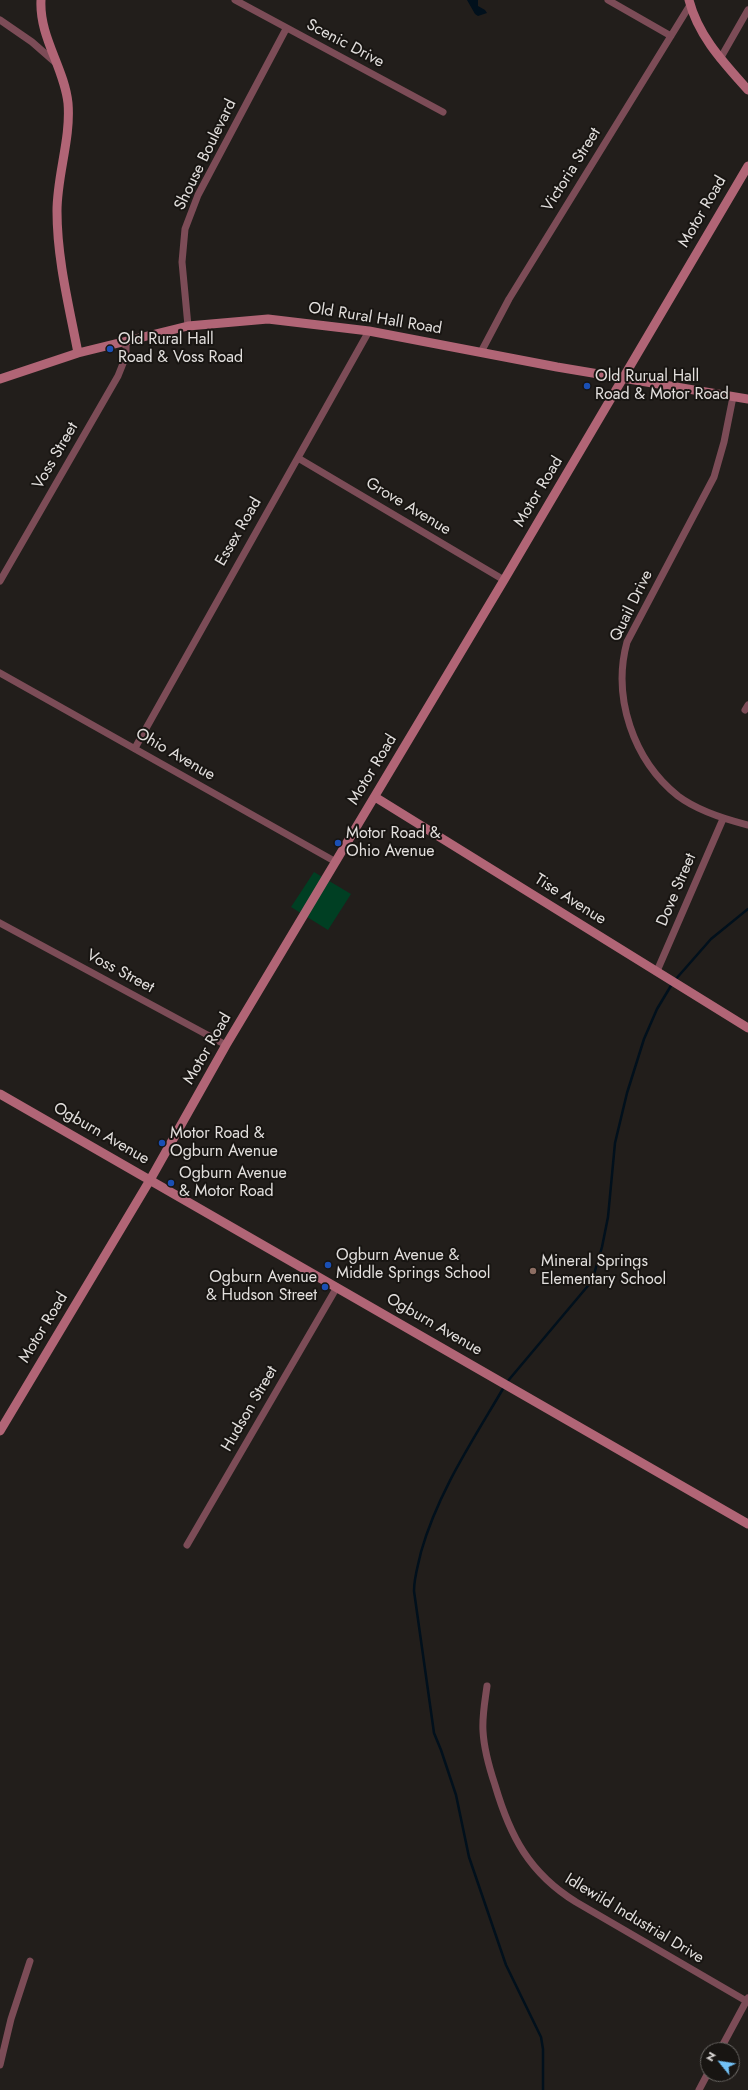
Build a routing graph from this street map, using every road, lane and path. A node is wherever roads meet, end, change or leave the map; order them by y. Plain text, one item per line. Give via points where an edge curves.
1 (41, 0) edge
2 (235, 0) edge
3 (608, 0) edge
4 (689, 2) edge
5 (748, 10) edge
6 (0, 20) edge
7 (286, 29) junction
8 (671, 36) junction
9 (720, 59) junction
10 (56, 64) junction
11 (748, 90) edge
12 (443, 112) dead end
13 (748, 166) edge
14 (188, 326) junction
15 (369, 331) junction
16 (126, 341) junction
17 (481, 352) junction
18 (78, 353) junction
19 (0, 378) edge
20 (624, 378) junction
21 (733, 397) junction
22 (748, 400) edge
23 (298, 458) junction
24 (504, 580) junction
25 (0, 581) edge
26 (0, 672) edge
27 (135, 748) junction
28 (375, 797) junction
29 (723, 819) junction
30 (748, 825) edge
31 (336, 862) junction
32 (0, 923) edge
33 (657, 971) junction
34 (748, 1028) edge
35 (226, 1045) junction
36 (0, 1094) edge
37 (150, 1180) junction
38 (337, 1287) junction
39 (0, 1431) edge
40 (748, 1524) edge
41 (187, 1544) dead end
42 (487, 1686) dead end
43 (30, 1961) dead end
44 (747, 2000) edge
45 (724, 2042) edge
46 (0, 2065) edge

1 - 10 street via 47,40
2 - 7 street, Scenic Drive
3 - 8 street
4 - 8 street, Victoria Street
4 - 9 street via 701,30
5 - 9 street
6 - 10 street via 32,42
7 - 12 street, Scenic Drive
7 - 14 street, Shouse Boulevard via 198,195 185,229 182,262
8 - 17 street, Victoria Street via 509,299
9 - 11 street
10 - 18 street via 63,82 69,114 57,190 58,234
13 - 20 street, Motor Road
14 - 15 street, Old Rural Hall Road via 268,319
14 - 16 street, Old Rural Hall Road
15 - 17 street, Old Rural Hall Road
15 - 23 street, Essex Road
16 - 18 street, Old Rural Hall Road
16 - 25 street, Voss Street via 126,356 118,376
17 - 20 street, Old Rural Hall Road
18 - 19 street, Old Rural Hall Road
20 - 21 street, Old Rural Hall Road
20 - 24 street, Motor Road
21 - 22 street, Old Rural Hall Road
21 - 29 street, Quail Drive via 714,477 634,629 626,647 623,667 624,707 628,721 653,770 678,796
23 - 24 street, Grove Avenue
23 - 27 street, Essex Road
24 - 28 street, Motor Road
26 - 27 street, Ohio Avenue
27 - 31 street, Ohio Avenue
28 - 31 street, Motor Road
28 - 33 street, Tise Avenue
29 - 30 street, Quail Drive
29 - 33 street, Dove Street
31 - 35 street, Motor Road
32 - 35 street, Voss Street
33 - 34 street, Tise Avenue
35 - 37 street, Motor Road
36 - 37 street, Ogburn Avenue
37 - 38 street, Ogburn Avenue
37 - 39 street, Motor Road
38 - 40 street, Ogburn Avenue
38 - 41 street, Hudson Street
42 - 44 street, Idlewild Industrial Drive via 482,1727 488,1764 509,1827 517,1843 539,1873 576,1902
43 - 46 street via 11,2019
44 - 45 street

